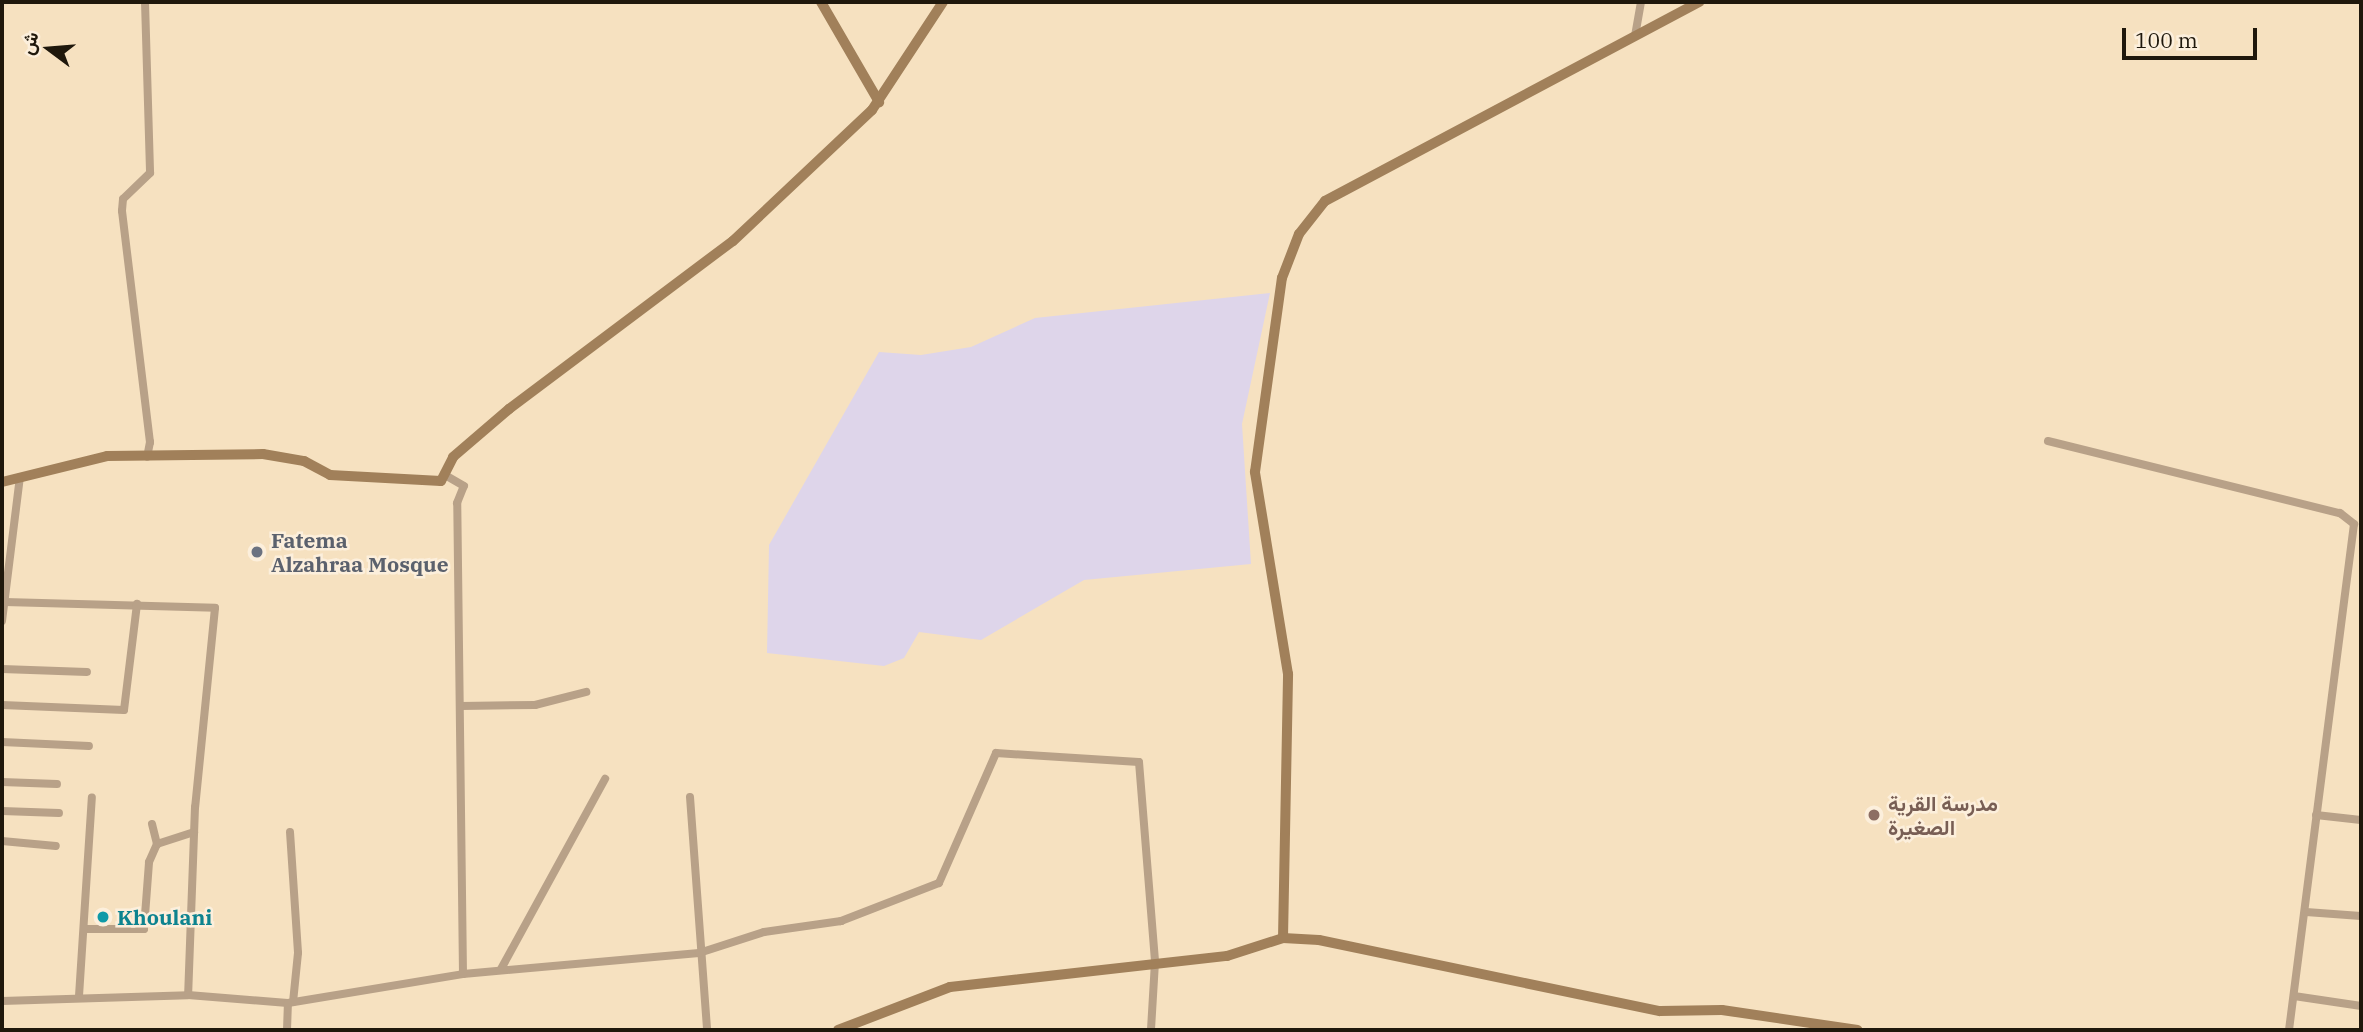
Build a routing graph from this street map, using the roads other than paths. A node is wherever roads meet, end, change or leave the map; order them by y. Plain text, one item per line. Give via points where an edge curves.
1 (145, 2) edge
2 (821, 2) edge
3 (943, 2) edge
4 (1641, 2) edge
5 (1699, 2) edge
6 (1635, 36) junction
7 (880, 102) junction
8 (2048, 442) dead end
9 (147, 457) junction
10 (447, 476) junction
11 (20, 477) junction
12 (2, 482) edge
13 (5, 602) junction
14 (137, 604) junction
15 (2, 621) edge
16 (2, 669) edge
17 (87, 672) dead end
18 (586, 692) dead end
19 (2, 705) edge
20 (461, 706) junction
21 (2, 742) edge
22 (89, 746) dead end
23 (606, 779) dead end
24 (2, 782) edge
25 (57, 784) dead end
26 (92, 797) dead end
27 (691, 797) dead end
28 (2, 811) edge
29 (59, 813) dead end
30 (2316, 815) junction
31 (2361, 820) edge
32 (152, 824) dead end
33 (194, 832) junction
34 (290, 832) dead end
35 (2, 841) edge
36 (157, 844) junction
37 (56, 846) dead end
38 (2306, 912) junction
39 (2361, 916) edge
40 (84, 929) junction
41 (1283, 938) junction
42 (699, 953) junction
43 (1155, 962) junction
44 (501, 969) junction
45 (463, 974) junction
46 (188, 995) junction
47 (79, 996) junction
48 (2294, 996) junction
49 (2, 1001) edge
50 (291, 1002) junction
51 (2361, 1006) edge
52 (1778, 1016) junction
53 (287, 1030) edge
54 (707, 1030) edge
55 (838, 1030) edge
56 (1152, 1030) edge
57 (1776, 1030) edge
58 (1858, 1030) edge
59 (2289, 1030) edge

1 - 9 street via 150,173 123,199 121,211 150,442
2 - 7 street
3 - 7 street
4 - 6 street
5 - 6 street
6 - 41 street via 1325,201 1298,234 1282,278 1255,472 1288,674
7 - 10 street via 733,241 477,436 453,457
8 - 30 street via 2340,513 2354,524
9 - 10 street via 263,454 304,461 330,475 437,482
9 - 11 street via 107,456
10 - 20 street via 464,486 457,503
11 - 12 street
11 - 13 street
13 - 14 street
13 - 15 street
14 - 19 street via 124,710
14 - 33 street via 215,608
16 - 17 street
18 - 20 street via 535,705
20 - 45 street
21 - 22 street
23 - 44 street
24 - 25 street
26 - 40 street
27 - 42 street
28 - 29 street
30 - 31 street
30 - 38 street
32 - 36 street
33 - 36 street
33 - 46 street
34 - 50 street via 298,953
35 - 37 street
36 - 40 street via 149,862 144,929
38 - 39 street
38 - 48 street
40 - 47 street
41 - 43 street via 1227,956
41 - 52 street via 1319,940 1660,1011
42 - 43 street via 764,932 841,921 939,883 996,753 1139,762
42 - 44 street
42 - 54 street
43 - 55 street via 950,987
43 - 56 street
44 - 45 street
45 - 50 street
46 - 47 street
46 - 50 street
47 - 49 street
48 - 51 street
48 - 59 street
50 - 53 street
52 - 57 street
52 - 58 street

